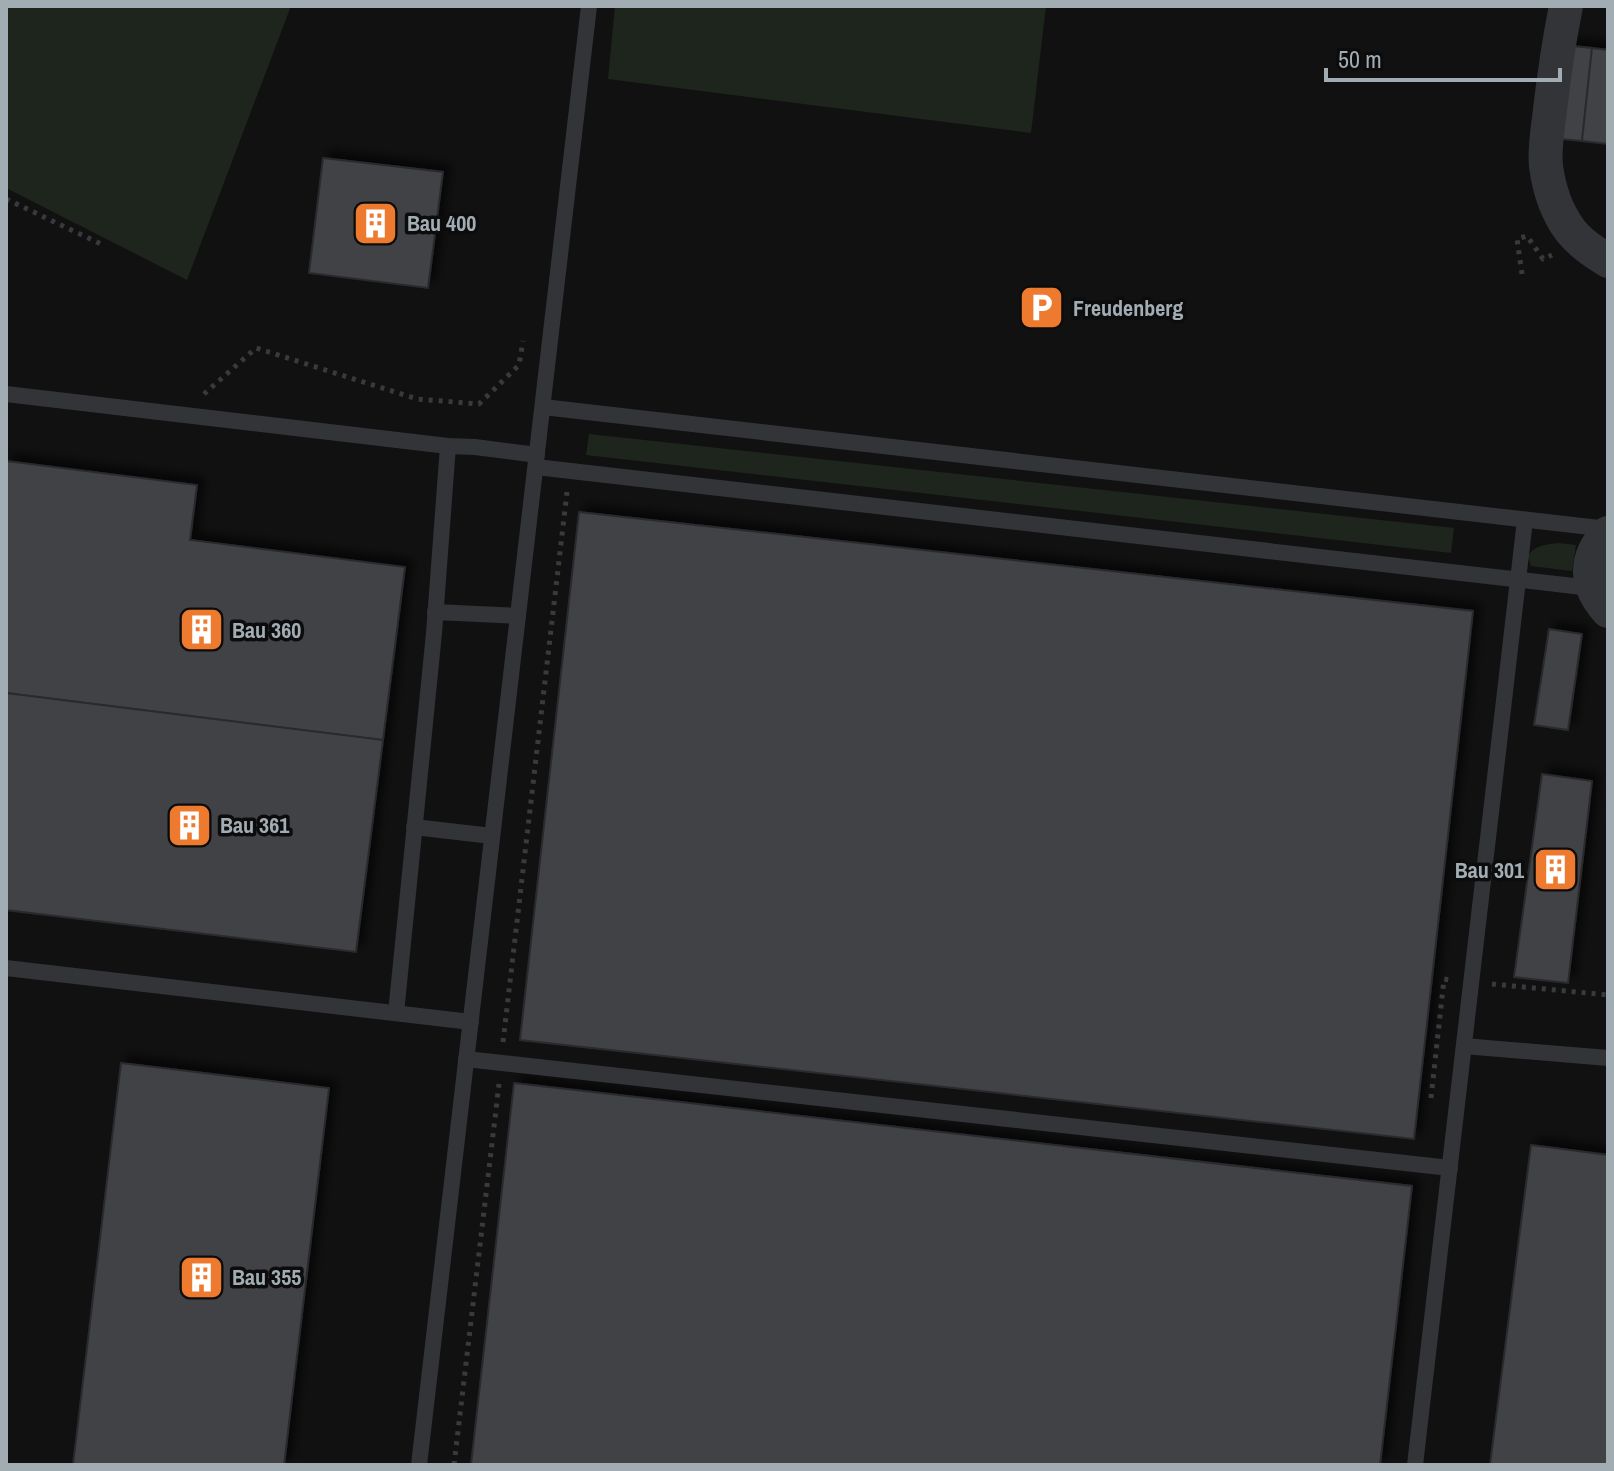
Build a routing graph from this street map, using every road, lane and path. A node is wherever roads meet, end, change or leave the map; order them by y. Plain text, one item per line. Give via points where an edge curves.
1 (589, 6) edge
2 (1566, 6) edge
3 (6, 199) edge
4 (103, 245) dead end
5 (1607, 259) edge
6 (6, 394) edge
7 (543, 407) junction
8 (448, 446) junction
9 (536, 461) junction
10 (569, 470) junction
11 (1525, 520) junction
12 (1608, 531) edge
13 (1518, 579) junction
14 (1600, 599) edge
15 (435, 612) junction
16 (518, 616) junction
17 (414, 827) junction
18 (492, 836) junction
19 (6, 968) edge
20 (1444, 979) dead end
21 (1472, 982) junction
22 (1608, 995) edge
23 (396, 1013) junction
24 (471, 1022) junction
25 (1464, 1046) junction
26 (1608, 1058) edge
27 (466, 1059) junction
28 (501, 1063) junction
29 (1450, 1168) junction
30 (419, 1465) edge
31 (454, 1465) edge
32 (1415, 1465) edge

1 - 7 lane
2 - 5 street via 1546,164 1560,214 1571,231
3 - 4 path
6 - 8 lane
7 - 9 lane
7 - 11 lane
8 - 9 lane
8 - 15 lane
9 - 10 lane
9 - 16 lane
10 - 13 lane
10 - 28 path
11 - 12 lane
11 - 13 lane
12 - 14 street via 1593,554 1590,572
13 - 14 lane
13 - 21 lane
15 - 16 lane
15 - 17 lane
16 - 18 lane
17 - 18 lane
17 - 23 lane
18 - 24 lane
19 - 23 lane
20 - 21 path
21 - 22 path
21 - 25 lane
23 - 24 lane
24 - 27 lane
25 - 26 lane
25 - 29 lane
27 - 28 lane
27 - 30 lane
28 - 29 lane
28 - 31 path
29 - 32 lane

